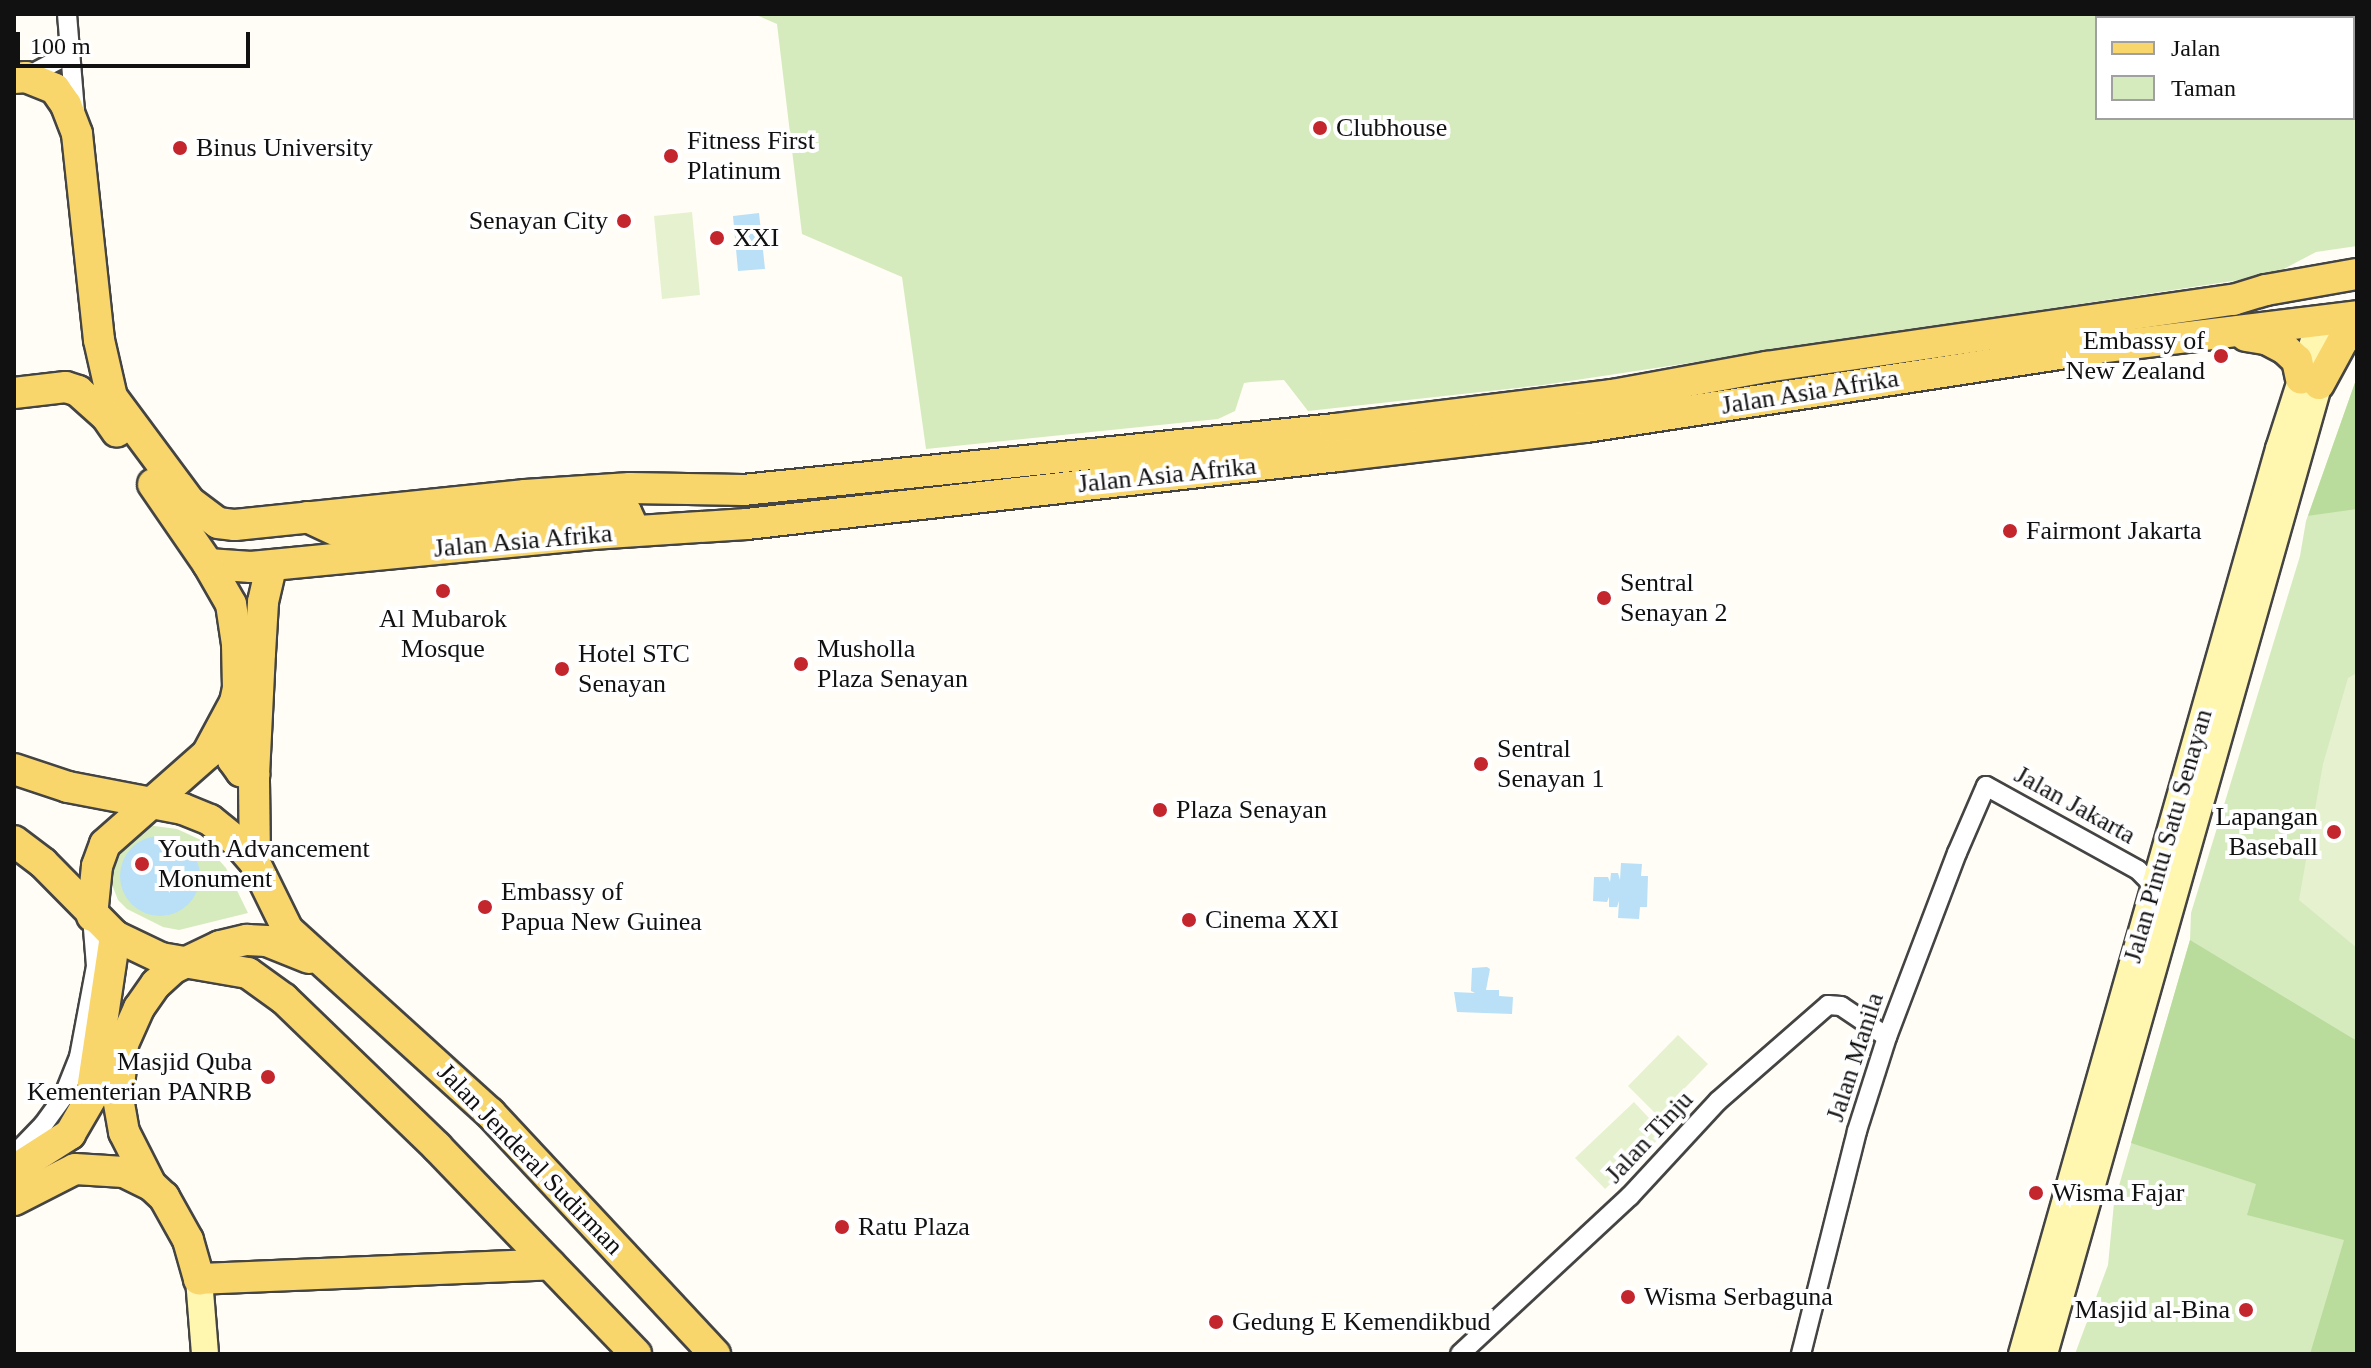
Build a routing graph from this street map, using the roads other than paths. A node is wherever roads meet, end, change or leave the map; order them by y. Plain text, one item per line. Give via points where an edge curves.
1 (67, 14) edge
2 (70, 46) junction
3 (20, 78) edge
4 (77, 134) junction
5 (2357, 274) edge
6 (2357, 286) edge
7 (2233, 300) junction
8 (2339, 318) edge
9 (2225, 333) junction
10 (2097, 334) junction
11 (99, 340) junction
12 (2310, 382) junction
13 (66, 387) junction
14 (14, 393) edge
15 (1287, 448) junction
16 (307, 517) junction
17 (635, 531) junction
18 (208, 564) junction
19 (271, 566) junction
20 (263, 602) junction
21 (231, 604) junction
22 (235, 702) junction
23 (14, 769) edge
24 (254, 775) junction
25 (1986, 786) joint
26 (154, 801) junction
27 (14, 841) edge
28 (255, 863) junction
29 (2160, 881) junction
30 (92, 916) junction
31 (115, 936) junction
32 (187, 960) junction
33 (336, 973) junction
34 (1887, 1037) junction
35 (123, 1044) junction
36 (90, 1101) junction
37 (14, 1155) edge
38 (14, 1170) edge
39 (151, 1185) junction
40 (14, 1200) edge
41 (550, 1264) junction
42 (199, 1279) junction
43 (205, 1354) edge
44 (636, 1354) edge
45 (715, 1354) edge
46 (1460, 1354) edge
47 (1801, 1354) edge
48 (2022, 1354) edge
49 (2044, 1354) edge

1 - 2 street
2 - 3 street via 61,58
2 - 4 street
3 - 4 main road, Jalan Asia Afrika via 55,89
4 - 11 main road, Jalan Asia Afrika
5 - 7 main road, Jalan Asia Afrika
6 - 8 main road
7 - 8 main road via 2307,299
7 - 10 main road, Jalan Asia Afrika
8 - 9 main road, Jalan Asia Afrika
8 - 12 main road via 2343,340
9 - 10 main road, Jalan Asia Afrika
9 - 12 main road via 2278,343
10 - 15 main road, Jalan Asia Afrika via 1586,427
11 - 13 main road via 85,370
11 - 16 main road, Jalan Asia Afrika via 112,397 190,502 218,523
12 - 29 main road, Jalan Pintu Satu Senayan via 2176,845
13 - 14 main road
13 - 18 main road via 106,416
15 - 16 main road, Jalan Asia Afrika via 743,490 630,488
15 - 17 main road, Jalan Asia Afrika via 747,524
16 - 17 main road via 346,535 618,508 626,512
17 - 19 main road, Jalan Asia Afrika
18 - 19 main road, Jalan Asia Afrika
18 - 21 main road
19 - 20 main road
20 - 21 main road via 246,596
20 - 24 main road
21 - 22 main road via 237,644
22 - 24 main road via 233,760 235,767
22 - 26 main road via 207,754
23 - 26 main road via 90,793
24 - 28 main road
25 - 29 street, Jalan Jakarta
25 - 34 street, Jalan Manila
26 - 28 main road via 210,820
26 - 30 main road via 105,844
27 - 30 main road via 43,863
28 - 33 main road via 288,930
29 - 48 main road, Jalan Pintu Satu Senayan
29 - 49 main road, Jalan Pintu Satu Senayan
30 - 31 main road
30 - 37 street via 97,955 79,1057 63,1097
31 - 32 main road via 153,956
31 - 36 main road
32 - 33 main road via 229,944 267,941
32 - 35 main road via 156,984
32 - 41 main road via 248,973 284,999
33 - 45 main road, Jalan Jenderal Sudirman via 490,1113
34 - 46 street, Jalan Tinju via 1841,1006 1828,1005 1718,1101 1630,1196
34 - 47 street, Jalan Manila via 1857,1131
35 - 36 main road
35 - 39 main road via 120,1116
36 - 38 main road via 70,1134
39 - 40 main road via 116,1170 75,1169
39 - 42 main road via 179,1218
41 - 42 main road
41 - 44 main road
42 - 43 main road

